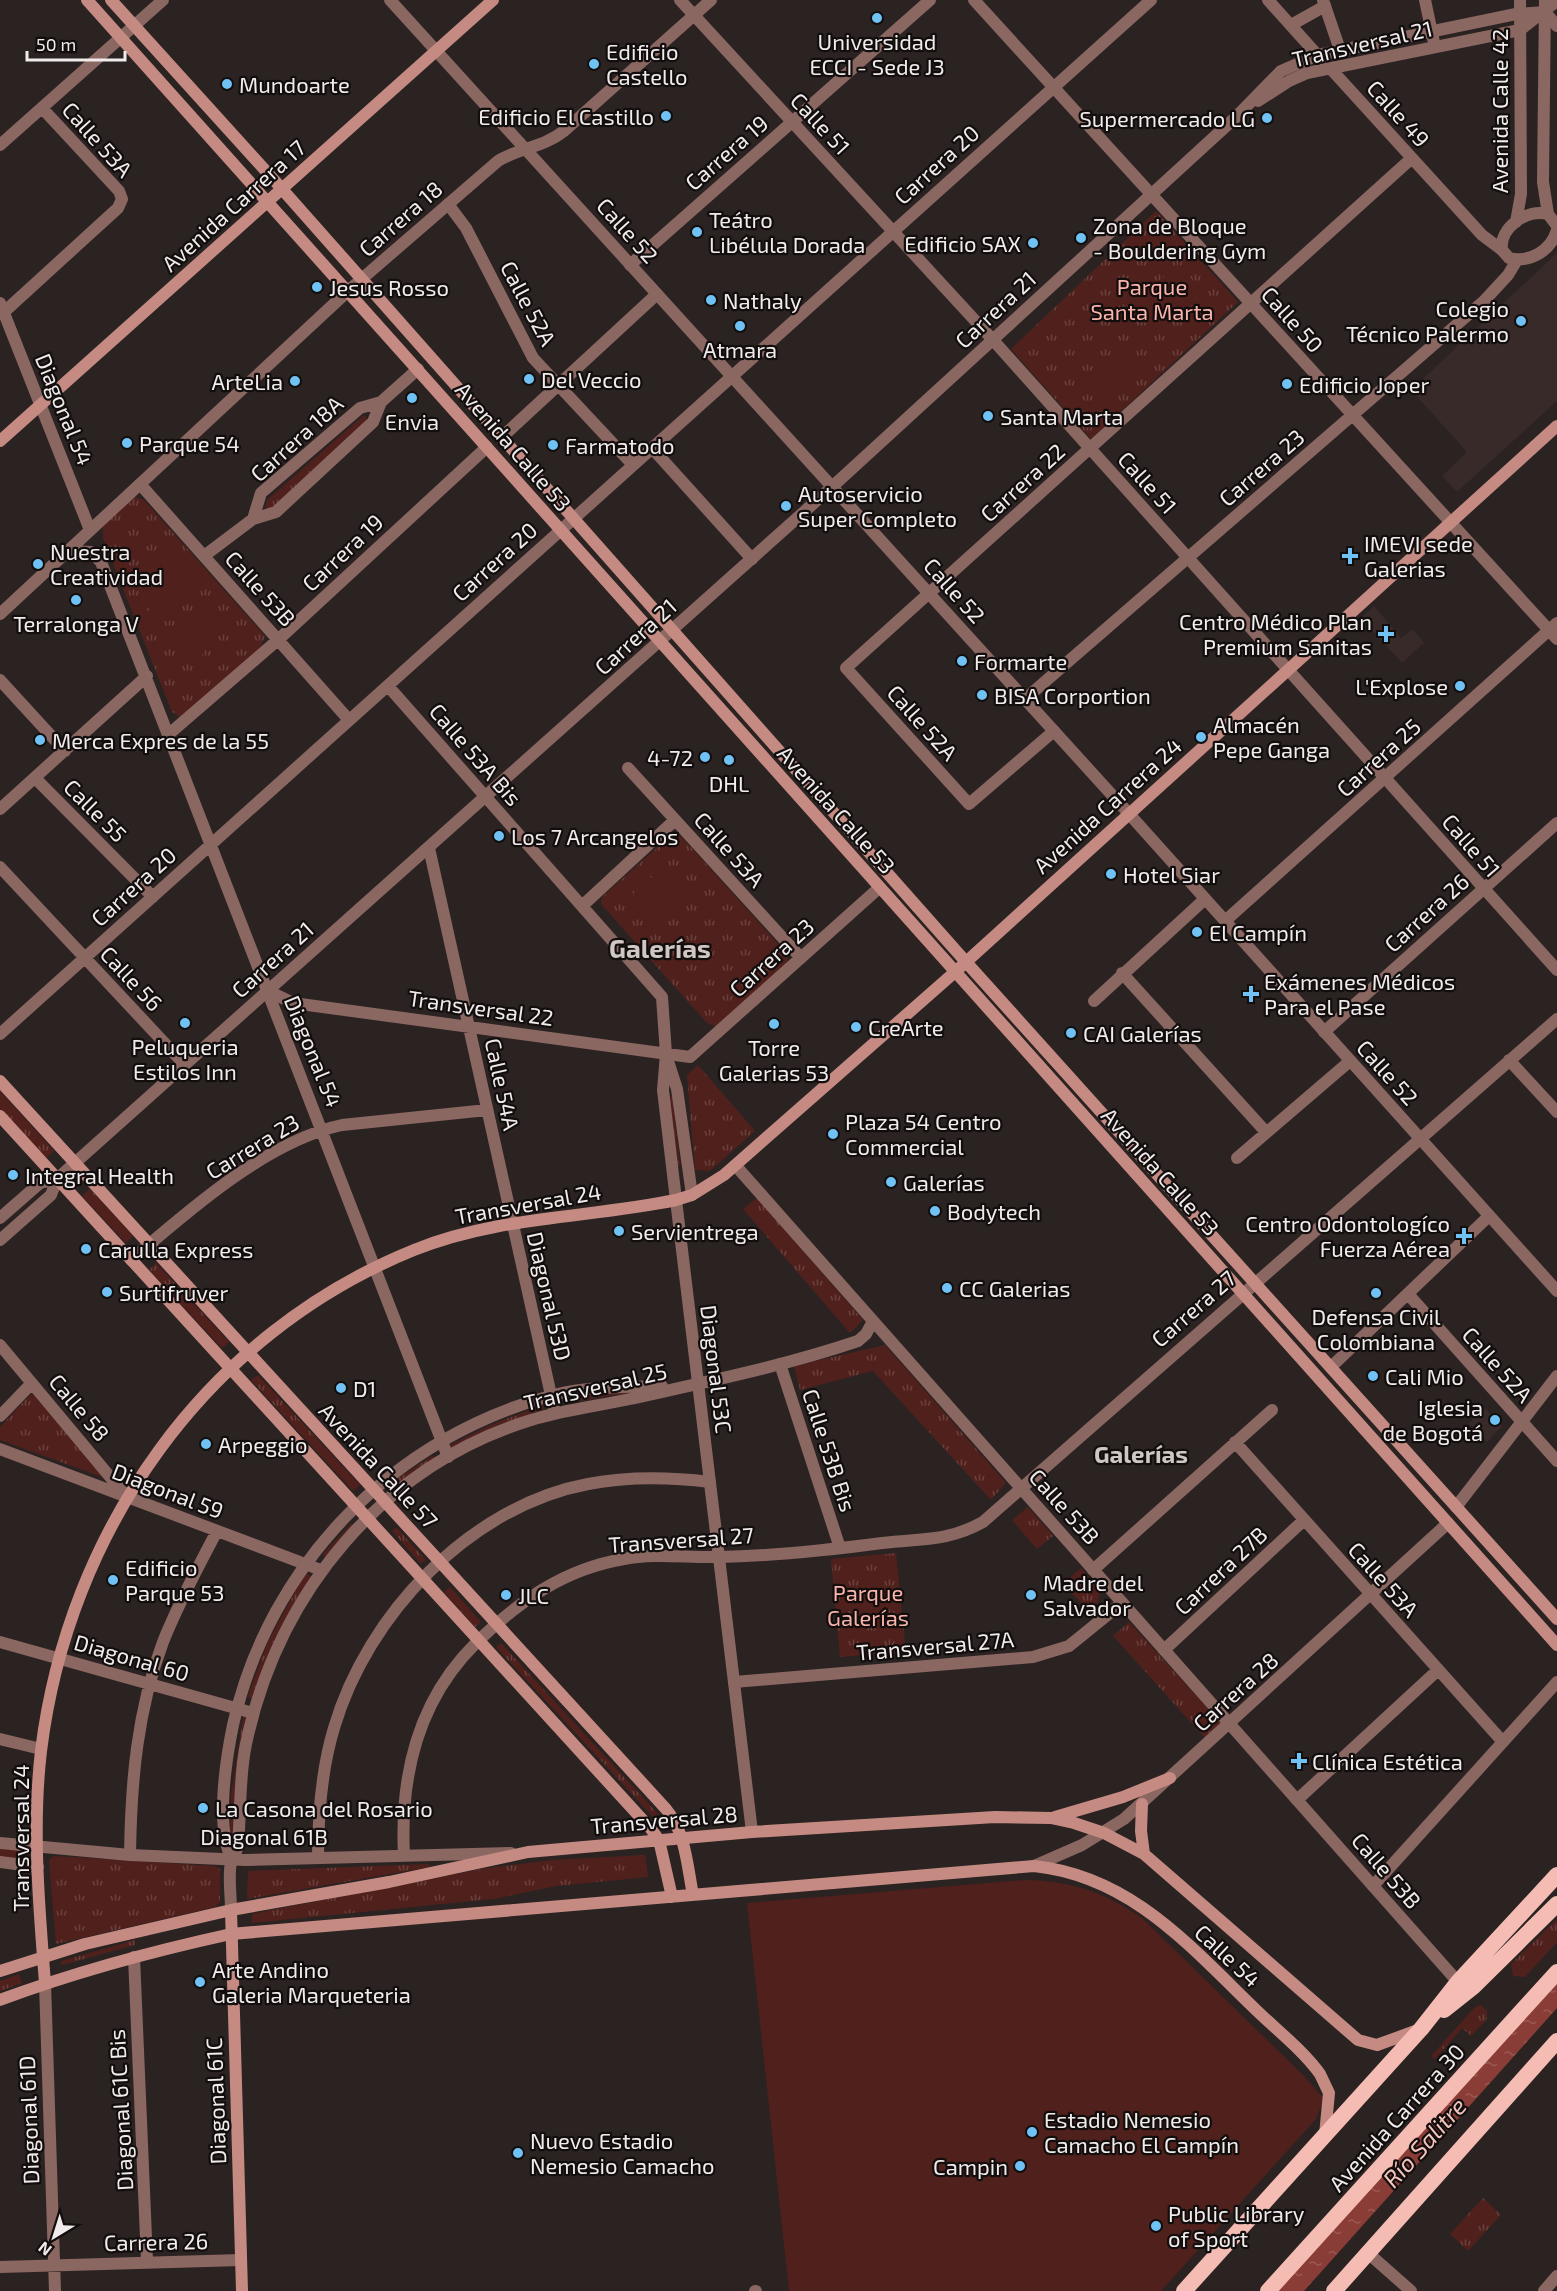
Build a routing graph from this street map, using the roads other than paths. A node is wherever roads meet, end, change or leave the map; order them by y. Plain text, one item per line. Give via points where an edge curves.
1 (87, 0) edge
2 (111, 0) edge
3 (163, 0) edge
4 (390, 0) edge
5 (493, 0) edge
6 (680, 0) edge
7 (711, 0) edge
8 (930, 0) edge
9 (974, 0) edge
10 (1151, 0) edge
11 (1268, 0) edge
12 (1425, 0) edge
13 (1557, 1) edge
14 (1324, 3) edge
15 (1520, 6) edge
16 (1545, 6) edge
17 (694, 15) junction
18 (1291, 25) junction
19 (134, 26) junction
20 (1557, 26) edge
21 (1431, 30) junction
22 (1520, 30) junction
23 (121, 38) junction
24 (1435, 47) junction
25 (1340, 50) junction
26 (436, 51) junction
27 (1318, 55) junction
28 (1330, 68) junction
29 (1053, 87) junction
30 (42, 108) junction
31 (1236, 117) junction
32 (792, 122) junction
33 (0, 145) edge
34 (526, 150) junction
35 (1412, 158) junction
36 (282, 189) junction
37 (1150, 194) junction
38 (268, 201) junction
39 (448, 204) junction
40 (1516, 222) junction
41 (1555, 226) edge
42 (892, 231) junction
43 (1502, 250) junction
44 (1517, 260) junction
45 (630, 265) junction
46 (361, 279) junction
47 (349, 290) junction
48 (657, 294) junction
49 (1251, 303) junction
50 (2, 307) edge
51 (993, 340) junction
52 (418, 369) junction
53 (732, 376) junction
54 (559, 385) junction
55 (381, 402) junction
56 (40, 405) junction
57 (1352, 415) junction
58 (1557, 426) edge
59 (501, 438) junction
60 (0, 441) edge
61 (487, 447) junction
62 (652, 448) junction
63 (1090, 450) junction
64 (633, 465) junction
65 (140, 484) junction
66 (833, 486) junction
67 (253, 519) junction
68 (572, 519) junction
69 (1450, 521) junction
70 (90, 530) junction
71 (560, 530) junction
72 (69, 551) junction
73 (204, 556) junction
74 (1188, 558) junction
75 (752, 559) junction
76 (929, 593) junction
77 (0, 614) edge
78 (1554, 630) edge
79 (671, 632) junction
80 (279, 639) junction
81 (659, 642) junction
82 (846, 668) joint
83 (1289, 669) junction
84 (147, 676) junction
85 (0, 680) edge
86 (388, 686) junction
87 (1025, 699) junction
88 (349, 720) junction
89 (1054, 731) junction
90 (169, 734) junction
91 (65, 751) junction
92 (628, 768) dead end
93 (34, 778) junction
94 (1386, 779) junction
95 (486, 797) junction
96 (0, 810) edge
97 (1128, 813) junction
98 (675, 820) junction
99 (1557, 823) edge
100 (211, 843) junction
101 (429, 848) junction
102 (0, 867) edge
103 (879, 888) junction
104 (1483, 889) junction
105 (153, 897) junction
106 (1205, 899) junction
107 (582, 906) junction
108 (1225, 921) junction
109 (85, 958) junction
110 (801, 958) junction
111 (966, 962) junction
112 (1557, 970) edge
113 (955, 972) junction
114 (1122, 973) junction
115 (268, 991) junction
116 (1094, 1001) dead end
117 (1557, 1019) edge
118 (469, 1027) junction
119 (1324, 1032) junction
120 (0, 1034) edge
121 (666, 1054) junction
122 (690, 1057) joint
123 (1509, 1060) junction
124 (1350, 1061) junction
125 (185, 1065) junction
126 (0, 1081) edge
127 (487, 1110) junction
128 (1557, 1112) edge
129 (0, 1116) edge
130 (322, 1129) junction
131 (1265, 1131) junction
132 (1420, 1138) junction
133 (1237, 1158) dead end
134 (75, 1163) junction
135 (736, 1166) junction
136 (57, 1179) junction
137 (692, 1195) junction
138 (676, 1200) junction
139 (1489, 1216) junction
140 (0, 1218) edge
141 (512, 1223) junction
142 (0, 1240) edge
143 (148, 1244) junction
144 (131, 1260) junction
145 (373, 1268) junction
146 (1254, 1282) junction
147 (1557, 1292) edge
148 (1242, 1293) junction
149 (1408, 1294) junction
150 (873, 1321) junction
151 (0, 1345) edge
152 (247, 1353) junction
153 (780, 1364) junction
154 (1331, 1367) junction
155 (230, 1368) junction
156 (1557, 1376) edge
157 (32, 1383) junction
158 (697, 1384) junction
159 (551, 1396) junction
160 (1272, 1410) dead end
161 (555, 1413) junction
162 (0, 1416) edge
163 (1521, 1422) junction
164 (442, 1442) junction
165 (1235, 1442) junction
166 (0, 1449) edge
167 (447, 1457) junction
168 (1557, 1461) edge
169 (710, 1482) junction
170 (1022, 1489) junction
171 (373, 1490) junction
172 (127, 1497) junction
173 (384, 1501) junction
174 (356, 1506) junction
175 (1456, 1507) junction
176 (366, 1518) junction
177 (1304, 1520) junction
178 (1448, 1523) junction
179 (217, 1531) junction
180 (840, 1548) junction
181 (719, 1557) junction
182 (305, 1563) junction
183 (440, 1563) junction
184 (321, 1570) junction
185 (1093, 1570) junction
186 (423, 1580) junction
187 (1371, 1595) junction
188 (1122, 1603) junction
189 (1557, 1619) edge
190 (496, 1624) junction
191 (479, 1640) junction
192 (0, 1642) edge
193 (1557, 1645) edge
194 (1164, 1650) junction
195 (59, 1658) junction
196 (1438, 1670) junction
197 (734, 1682) junction
198 (1557, 1682) edge
199 (150, 1684) junction
200 (237, 1708) junction
201 (253, 1713) junction
202 (1230, 1724) junction
203 (0, 1739) edge
204 (1503, 1742) junction
205 (41, 1749) junction
206 (1170, 1778) junction
207 (1297, 1800) junction
208 (1142, 1804) junction
209 (1051, 1818) junction
210 (752, 1832) junction
211 (1104, 1833) junction
212 (682, 1838) junction
213 (659, 1840) junction
214 (0, 1843) edge
215 (37, 1847) junction
216 (528, 1852) junction
217 (1144, 1854) junction
218 (130, 1855) junction
219 (404, 1855) junction
220 (318, 1858) junction
221 (232, 1859) junction
222 (0, 1862) edge
223 (1034, 1866) junction
224 (38, 1867) junction
225 (1557, 1875) edge
226 (1373, 1886) junction
227 (693, 1895) junction
228 (672, 1897) junction
229 (1557, 1904) edge
230 (231, 1910) junction
231 (231, 1934) junction
232 (43, 1957) junction
233 (134, 1957) junction
234 (0, 1971) edge
235 (1557, 1972) edge
236 (1458, 1982) junction
237 (45, 1983) junction
238 (0, 2000) edge
239 (1421, 2029) junction
240 (1557, 2041) edge
241 (1325, 2138) junction
242 (1368, 2253) junction
243 (241, 2260) junction
244 (147, 2261) junction
245 (54, 2263) junction
246 (0, 2267) edge
247 (1557, 2276) edge
248 (56, 2291) edge
249 (242, 2291) edge
250 (1184, 2291) edge
251 (1268, 2291) edge
252 (1334, 2291) edge
253 (1411, 2291) edge
254 (1544, 2291) edge

1 - 23 main road, Avenida Calle 53
2 - 19 main road, Avenida Calle 53
3 - 19 street
4 - 26 street, Calle 52
5 - 26 main road, Avenida Carrera 17
6 - 17 street, Calle 51
7 - 17 street, Carrera 18
8 - 32 street, Carrera 19
9 - 29 street, Calle 50
10 - 29 street, Carrera 20
11 - 18 street, Calle 49
12 - 21 street
13 - 16 street
14 - 18 street
14 - 25 street
15 - 16 street, Transversal 21
15 - 21 street, Transversal 21
15 - 22 street, Avenida Calle 42
16 - 20 street
16 - 22 street
16 - 41 street, Avenida Calle 42 via 1543,182
17 - 32 street, Calle 51
17 - 34 street, Carrera 18 via 556,137
18 - 27 street, Calle 49
19 - 23 street
19 - 36 main road, Avenida Calle 53
21 - 24 street
21 - 25 street, Transversal 21
22 - 24 street, Transversal 21
22 - 40 street, Avenida Calle 42 via 1521,194
23 - 30 street
23 - 38 main road, Avenida Calle 53
24 - 28 street, Transversal 21
25 - 27 street, Transversal 21
26 - 34 street, Calle 52
26 - 36 main road, Avenida Carrera 17
27 - 28 street, Calle 49
27 - 31 street, Transversal 21 via 1281,71
28 - 31 street, Transversal 21 via 1288,81
28 - 35 street, Calle 49
29 - 37 street, Calle 50
29 - 42 street, Carrera 20
30 - 33 street
30 - 50 street, Calle 53A via 120,191 122,199 118,208
31 - 37 street, Carrera 21
32 - 42 street, Calle 51
32 - 45 street, Carrera 19
34 - 39 street, Carrera 18 via 510,153 498,161
34 - 45 street, Calle 52
35 - 43 street, Calle 49 via 1482,235
35 - 49 street, Carrera 22
36 - 38 main road, Avenida Carrera 17
36 - 46 main road, Avenida Calle 53
37 - 49 street, Calle 50
37 - 51 street, Carrera 21
38 - 47 main road, Avenida Calle 53
38 - 56 main road, Avenida Carrera 17
39 - 46 street, Carrera 18
39 - 54 street, Calle 52A via 466,228 533,358
40 - 41 street via 1531,214
40 - 43 street, Avenida Calle 42 via 1503,237
41 - 44 street via 1534,256
42 - 51 street, Calle 51
42 - 53 street, Carrera 20
43 - 44 street, Calle 49
44 - 57 street, Carrera 23 via 1484,301
45 - 48 street, Calle 52
46 - 47 street, Carrera 18
46 - 59 main road, Avenida Calle 53
47 - 52 main road, Avenida Calle 53
47 - 65 street, Carrera 18
48 - 53 street, Calle 52
48 - 54 street
49 - 57 street, Calle 50
49 - 63 street, Carrera 22
50 - 56 street, Diagonal 54
51 - 63 street, Calle 51
51 - 66 street, Carrera 21
52 - 55 street, Carrera 18A
52 - 61 main road, Avenida Calle 53
53 - 62 street, Carrera 20
53 - 66 street, Calle 52
54 - 59 street
54 - 64 street, Calle 52A
55 - 67 street, Carrera 18A via 373,422 276,512
55 - 67 street, Carrera 18A via 360,408 261,493
56 - 60 main road, Avenida Carrera 17
56 - 70 street, Diagonal 54
57 - 69 street, Calle 50
57 - 74 street, Carrera 23
58 - 69 main road, Avenida Carrera 24
59 - 68 main road, Avenida Calle 53
61 - 71 main road, Avenida Calle 53
61 - 80 street, Carrera 19
62 - 64 street, Carrera 20
62 - 75 street
63 - 74 street, Calle 51
63 - 76 street, Carrera 22
64 - 68 street, Carrera 20
65 - 70 street, Carrera 18
65 - 73 street, Calle 53B
66 - 75 street, Carrera 21
66 - 76 street, Calle 52
67 - 73 street, Carrera 18A
68 - 71 street, Carrera 20
68 - 79 main road, Avenida Calle 53
69 - 78 street, Calle 50
69 - 83 main road, Avenida Carrera 24
70 - 72 street, Carrera 18
71 - 81 main road, Avenida Calle 53
71 - 86 street, Carrera 20
72 - 77 street, Carrera 18
72 - 84 street, Diagonal 54 via 91,552 101,562
73 - 80 street, Calle 53B
74 - 83 street, Calle 51
74 - 87 street, Carrera 23
75 - 79 street, Carrera 21
76 - 82 street, Carrera 22
76 - 87 street, Calle 52
78 - 94 street, Carrera 25
79 - 81 street, Carrera 21
79 - 111 main road, Avenida Calle 53
80 - 88 street, Calle 53B
80 - 90 street, Carrera 19
81 - 95 street, Carrera 21
81 - 103 main road, Avenida Calle 53
82 - 89 street, Calle 52A via 969,804
83 - 94 street, Calle 51
83 - 97 main road, Avenida Carrera 24
84 - 90 street, Diagonal 54
84 - 91 street
85 - 91 street
86 - 88 street, Carrera 20
86 - 95 street, Calle 53A Bis
87 - 89 street, Calle 52
88 - 100 street, Carrera 20
89 - 97 street, Calle 52
90 - 100 street, Diagonal 54
91 - 93 street
92 - 98 street, Calle 53A
93 - 96 street
93 - 105 street, Calle 55
94 - 104 street, Calle 51
94 - 108 street, Carrera 25
95 - 101 street, Carrera 21
95 - 107 street, Calle 53A Bis
97 - 106 street, Calle 52
97 - 111 main road, Avenida Carrera 24
98 - 107 street
98 - 110 street, Calle 53A
99 - 104 street, Carrera 26
100 - 105 street, Carrera 20
100 - 115 street, Diagonal 54
101 - 115 street, Carrera 21
101 - 118 street, Calle 54A
102 - 109 street, Calle 56
103 - 110 street, Carrera 23
103 - 113 main road, Avenida Calle 53
104 - 112 street, Calle 51
104 - 119 street, Carrera 26
105 - 109 street, Carrera 20
106 - 108 street, Calle 52
106 - 114 street
107 - 121 street, Calle 53A Bis via 662,997
108 - 119 street, Calle 52
109 - 120 street, Carrera 20
109 - 125 street, Calle 56
110 - 122 street, Carrera 23
111 - 113 main road, Avenida Carrera 24
111 - 146 main road, Avenida Calle 53
113 - 135 main road, Avenida Carrera 24
113 - 148 main road, Avenida Calle 53
114 - 116 street
114 - 131 street
115 - 118 street, Transversal 22 via 293,1003
115 - 125 street, Carrera 21
115 - 130 street, Diagonal 54
117 - 123 street, Carrera 27
118 - 121 street, Transversal 22
118 - 127 street, Calle 54A
119 - 124 street, Calle 52
121 - 122 street, Transversal 22
121 - 137 street via 677,1089
121 - 138 street, Diagonal 53C via 663,1090
123 - 128 street
123 - 132 street, Carrera 27
124 - 131 street
124 - 132 street, Calle 52
125 - 134 street, Carrera 21
126 - 134 main road, Avenida Calle 57
127 - 130 street, Carrera 23
127 - 141 street, Calle 54A
129 - 136 main road, Avenida Calle 57
130 - 143 street, Carrera 23 via 215,1190
130 - 145 street, Diagonal 54
131 - 133 street
132 - 139 street, Calle 52
132 - 146 street, Carrera 27
134 - 136 street, Carrera 21
134 - 143 main road, Avenida Calle 57
135 - 137 main road, Avenida Carrera 24
135 - 150 street, Calle 53B
136 - 140 street, Carrera 21 via 40,1183
136 - 142 street, Carrera 21 via 51,1195
136 - 144 main road, Avenida Calle 57
137 - 138 main road, Avenida Carrera 24
138 - 141 main road, Transversal 24
138 - 158 street, Diagonal 53C
139 - 147 street, Calle 52
139 - 149 street
141 - 145 main road, Transversal 24 via 438,1242
141 - 159 street, Diagonal 53D
143 - 144 street, Carrera 23
143 - 152 main road, Avenida Calle 57
144 - 155 main road, Avenida Calle 57
145 - 152 main road, Transversal 24 via 315,1300
145 - 164 street, Diagonal 54
146 - 148 street, Carrera 27
146 - 154 main road, Avenida Calle 53
148 - 170 street, Carrera 27
148 - 178 main road, Avenida Calle 53
149 - 154 street
149 - 163 street, Calle 52A
150 - 153 street, Transversal 25 via 858,1341
150 - 170 street, Calle 53B
151 - 157 street, Calle 58
152 - 155 main road, Transversal 24
152 - 171 main road, Avenida Calle 57
153 - 158 street, Transversal 25
153 - 180 street, Calle 53B Bis
154 - 175 main road, Avenida Calle 53
155 - 172 main road, Transversal 24 via 174,1428
155 - 174 main road, Avenida Calle 57
156 - 163 street
157 - 162 street
157 - 172 street, Calle 58
158 - 159 street, Transversal 25 via 607,1388
158 - 161 street, Transversal 25
158 - 169 street, Diagonal 53C
159 - 161 street, Diagonal 53D
159 - 164 street, Transversal 25 via 497,1415
160 - 165 street
161 - 167 street, Transversal 25 via 502,1431
163 - 168 street, Calle 52A
163 - 175 street
164 - 167 street, Diagonal 54
164 - 171 street, Transversal 25
165 - 177 street, Calle 53A
165 - 185 street
166 - 172 street, Diagonal 59
167 - 173 street, Transversal 25
169 - 181 street, Diagonal 53C
169 - 183 street via 669,1477 627,1478 556,1493 508,1513 473,1535
170 - 180 street, Transversal 27 via 983,1522 946,1538
170 - 185 street, Calle 53B
171 - 173 main road, Avenida Calle 57
171 - 174 street, Transversal 25
172 - 179 street, Diagonal 59
172 - 195 main road, Transversal 24 via 88,1574
173 - 176 street, Transversal 25
173 - 183 main road, Avenida Calle 57
174 - 176 main road, Avenida Calle 57
174 - 182 street, Transversal 25
175 - 189 main road, Avenida Calle 53
176 - 184 street, Transversal 25
176 - 186 main road, Avenida Calle 57
177 - 187 street, Calle 53A
177 - 194 street, Carrera 27B
178 - 187 street, Carrera 28
178 - 193 main road, Avenida Calle 53
179 - 182 street, Diagonal 59
179 - 199 street via 164,1640
180 - 181 street, Transversal 27
181 - 190 street, Transversal 27 via 624,1559 578,1571 534,1593
181 - 197 street, Diagonal 53C
182 - 184 street, Diagonal 59
182 - 200 street, Transversal 25 via 262,1637
183 - 186 street
183 - 190 main road, Avenida Calle 57
184 - 201 street, Transversal 25 via 274,1657
185 - 188 street, Calle 53B
186 - 191 main road, Avenida Calle 57
186 - 220 street via 371,1646 334,1726 320,1803
187 - 196 street, Calle 53A
187 - 202 street, Carrera 28
188 - 194 street, Calle 53B
188 - 197 street, Transversal 27A via 1069,1646 1033,1658
190 - 191 street, Transversal 27
190 - 212 main road, Avenida Calle 57 via 666,1809 678,1824
191 - 213 main road, Avenida Calle 57
191 - 219 street, Transversal 27 via 454,1666 417,1736 402,1815
192 - 195 street, Diagonal 60
194 - 202 street, Calle 53B
195 - 199 street, Diagonal 60
195 - 205 main road, Transversal 24
196 - 204 street, Calle 53A
196 - 207 street
197 - 210 street, Diagonal 53C
198 - 204 street
199 - 200 street, Diagonal 60
199 - 218 street via 133,1766
200 - 201 street, Diagonal 60
200 - 221 street, Transversal 25 via 225,1783 226,1842
201 - 221 street, Transversal 25 via 243,1764 238,1846
202 - 206 street, Carrera 28
202 - 207 street, Calle 53B
203 - 205 street
204 - 226 street
205 - 215 main road, Transversal 24
206 - 208 street, Carrera 28
206 - 209 main road via 1123,1797
207 - 226 street, Calle 53B
208 - 211 street, Carrera 28
208 - 217 main road
209 - 210 main road, Transversal 28 via 978,1818
209 - 211 main road, Transversal 28
210 - 212 main road, Transversal 28
211 - 217 main road, Calle 54
211 - 223 street, Carrera 28
212 - 213 main road, Transversal 28
212 - 227 main road, Avenida Calle 57
213 - 216 main road, Transversal 28
213 - 228 main road, Avenida Calle 57
214 - 215 street, Diagonal 61B
215 - 218 street, Diagonal 61B
215 - 224 main road, Transversal 24
216 - 219 street, Diagonal 61B
216 - 230 main road, Transversal 28
217 - 239 main road, Calle 54 via 1358,2040 1377,2045
218 - 221 street, Diagonal 61B
219 - 220 street, Diagonal 61B
220 - 221 street, Diagonal 61B
221 - 230 street, Transversal 25
222 - 224 street
223 - 227 main road
223 - 241 main road, Calle 54 via 1082,1875 1125,1894 1217,1972 1320,2074 1329,2093
224 - 232 main road, Transversal 24
225 - 236 highway, Avenida Carrera 30
226 - 236 street, Calle 53B
227 - 228 main road
228 - 231 main road
229 - 239 highway, Avenida Carrera 30 via 1473,1987
230 - 231 main road, Diagonal 61C
230 - 232 main road
231 - 233 main road
231 - 243 main road, Diagonal 61C
232 - 234 main road
232 - 237 main road, Transversal 24
233 - 237 main road
233 - 244 street, Diagonal 61C Bis
235 - 251 highway, Avenida Carrera 30
236 - 239 highway, Avenida Carrera 30
237 - 238 main road
237 - 245 street, Diagonal 61D
239 - 241 highway, Avenida Carrera 30
240 - 242 highway
241 - 250 highway, Avenida Carrera 30
242 - 252 highway
242 - 253 street
243 - 244 street, Carrera 26
243 - 249 main road, Diagonal 61C
244 - 245 street, Carrera 26
245 - 246 street, Carrera 26
245 - 248 street, Diagonal 61D
247 - 254 street

